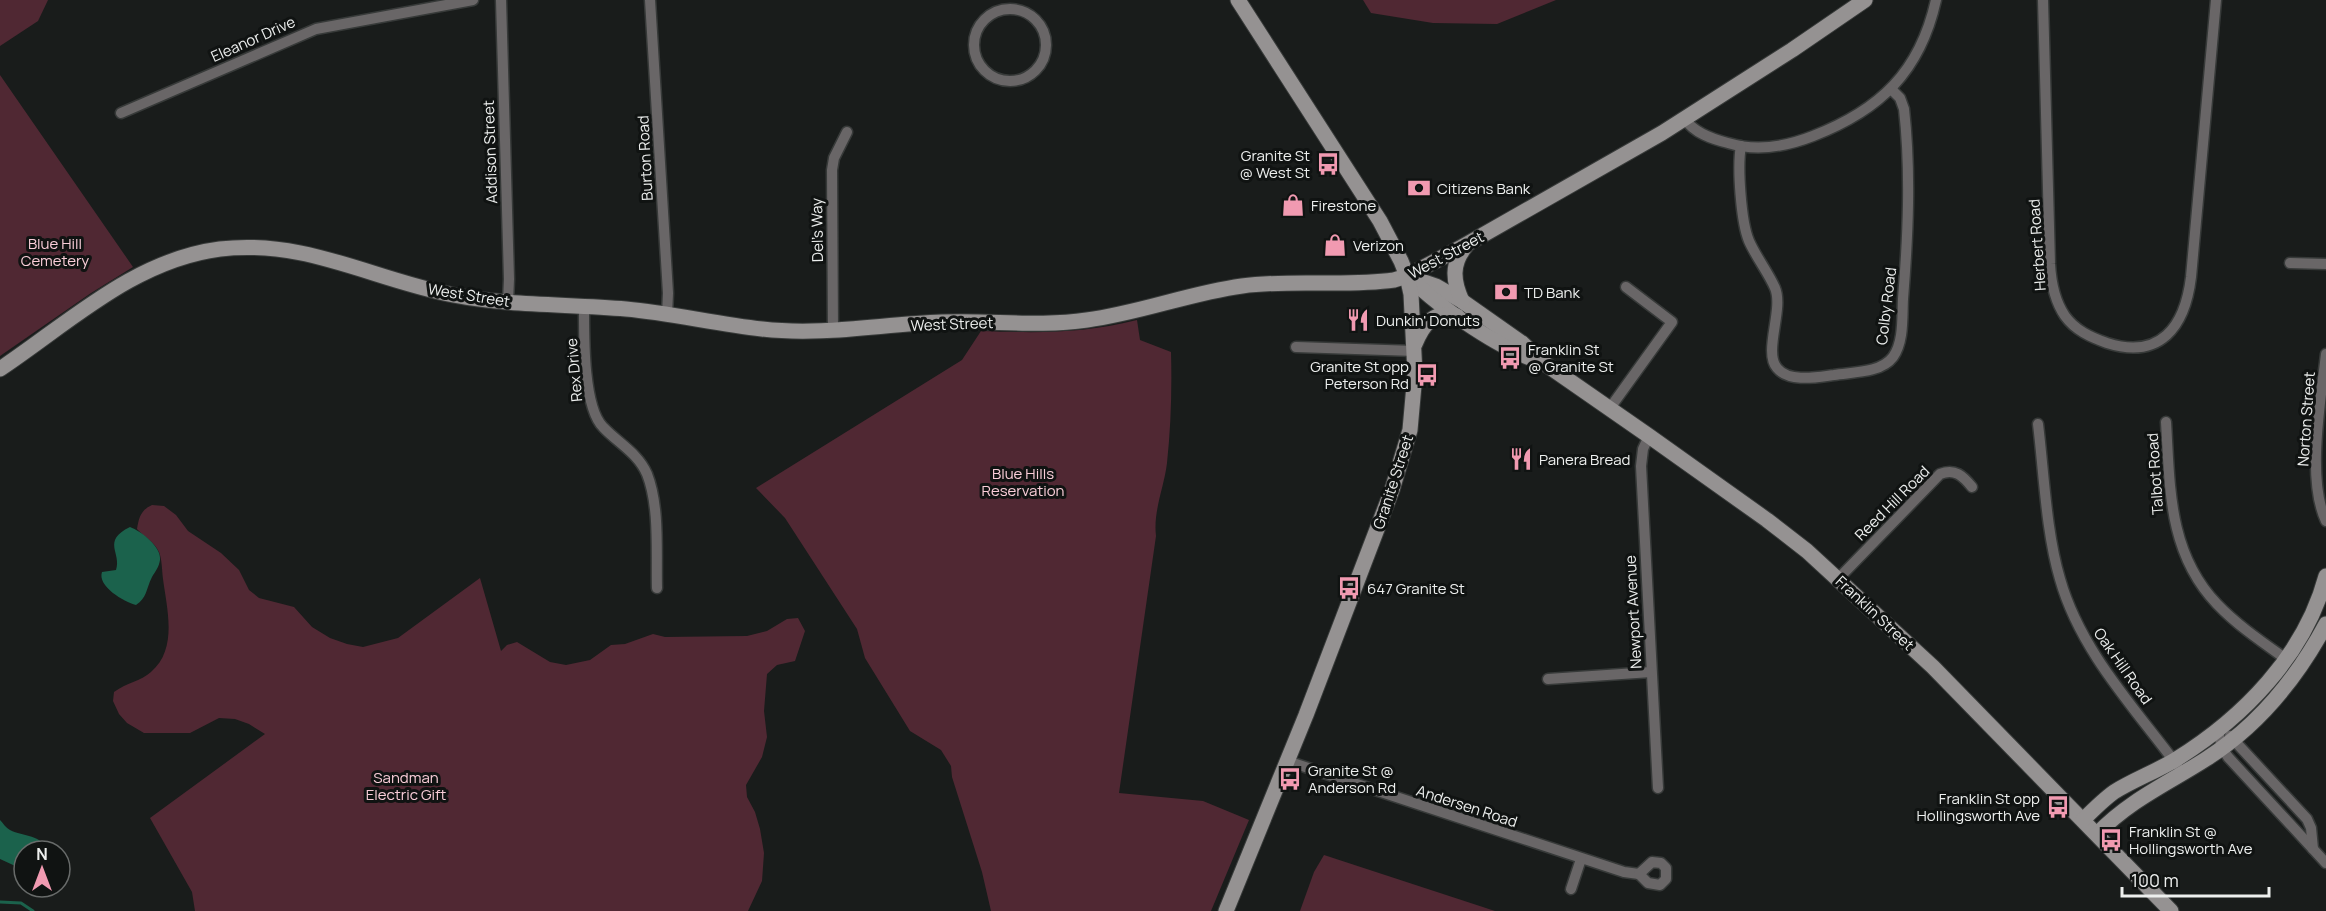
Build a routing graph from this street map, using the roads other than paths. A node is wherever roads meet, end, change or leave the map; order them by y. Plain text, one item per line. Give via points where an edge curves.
1 (473, 0) edge
2 (501, 0) edge
3 (651, 0) edge
4 (991, 0) edge
5 (1238, 0) edge
6 (1864, 0) edge
7 (1936, 0) edge
8 (2043, 0) edge
9 (2216, 0) edge
10 (997, 12) junction
11 (1891, 88) junction
12 (121, 113) dead end
13 (1685, 119) junction
14 (847, 132) dead end
15 (1741, 146) junction
16 (1468, 244) junction
17 (2290, 263) dead end
18 (2326, 264) edge
19 (1407, 276) junction
20 (1626, 287) dead end
21 (1461, 301) junction
22 (508, 302) junction
23 (584, 307) junction
24 (667, 315) junction
25 (1460, 317) junction
26 (833, 331) junction
27 (1296, 347) dead end
28 (1415, 347) junction
29 (2326, 354) edge
30 (1541, 361) junction
31 (0, 369) edge
32 (1610, 408) junction
33 (2166, 422) dead end
34 (2038, 424) dead end
35 (1650, 436) junction
36 (1972, 487) dead end
37 (2326, 521) edge
38 (1838, 579) junction
39 (2325, 583) edge
40 (657, 588) dead end
41 (2326, 624) edge
42 (2289, 654) junction
43 (2306, 657) junction
44 (1651, 672) junction
45 (1548, 679) dead end
46 (2218, 730) junction
47 (2228, 743) junction
48 (1287, 761) junction
49 (2178, 767) junction
50 (1658, 788) dead end
51 (2083, 820) junction
52 (2097, 834) junction
53 (2313, 849) junction
54 (2326, 849) edge
55 (1581, 859) junction
56 (2326, 863) edge
57 (1640, 874) dead end
58 (1571, 889) dead end
59 (1226, 911) edge
60 (2171, 911) edge

1 - 12 street, Eleanor Drive via 316,29
2 - 22 street, Addison Street
3 - 24 street, Burton Road
4 - 10 street
5 - 19 main road, Granite Street via 1380,221
6 - 13 main road, West Street
7 - 11 street via 1920,50
8 - 9 street, Herbert Road via 2053,289 2061,311 2075,328 2100,340 2133,348 2149,346 2167,336 2187,301
10 - 10 street via 984,20 976,33 976,57 992,76 1006,81 1022,79 1043,59 1044,35 1026,13 1011,9
11 - 15 street via 1853,118 1797,142 1769,148
11 - 15 street, Colby Road via 1904,109 1909,234 1899,345 1893,357 1879,367 1809,377 1787,375 1775,365 1777,297 1746,233 1739,166
13 - 15 street via 1700,133
13 - 16 main road, West Street
14 - 26 street, Del's Way via 832,170
16 - 19 main road, West Street
16 - 21 main road via 1459,255 1454,273
17 - 18 street
19 - 21 main road, Franklin Street via 1436,286
19 - 25 main road, Franklin Street
19 - 26 main road, West Street via 1383,281 1238,286 1108,317 1059,324 941,322
19 - 28 main road, Granite Street
20 - 32 street via 1672,322
21 - 30 main road, Franklin Street
22 - 23 main road, West Street
22 - 31 main road, West Street via 428,290 303,252 262,247 220,249 180,258 136,277
23 - 24 main road, West Street
23 - 40 street, Rex Drive via 593,412 603,428 637,457 652,488
24 - 26 main road, West Street via 764,330
25 - 28 main road via 1447,314 1431,319 1421,330
25 - 30 main road, Franklin Street via 1514,352
27 - 28 street
28 - 48 main road, Granite Street via 1413,410 1400,466 1372,548
29 - 37 street, Norton Street via 2316,459 2320,503
30 - 32 main road, Franklin Street
32 - 35 main road, Franklin Street
33 - 42 street, Talbot Road via 2172,513 2193,570 2222,609
34 - 49 street, Oak Hill Road via 2055,557 2069,606 2099,661
35 - 38 main road, Franklin Street via 1772,524
35 - 44 street, Newport Avenue via 1641,466
36 - 38 street, Reed Hill Road via 1957,473 1940,474
38 - 51 main road, Franklin Street via 1940,674
39 - 42 main road
41 - 43 main road
42 - 43 main road
42 - 46 main road via 2259,692
43 - 47 main road via 2269,706
44 - 45 street
44 - 50 street, Newport Avenue
46 - 47 street
46 - 49 main road
47 - 49 main road
47 - 53 street
47 - 53 street via 2307,819
48 - 55 street, Andersen Road
48 - 59 main road, Granite Street
49 - 51 main road via 2116,791
49 - 52 main road
51 - 52 main road, Franklin Street
52 - 60 main road, Franklin Street
53 - 54 street
53 - 56 street
55 - 57 street, Andersen Road
55 - 58 street

